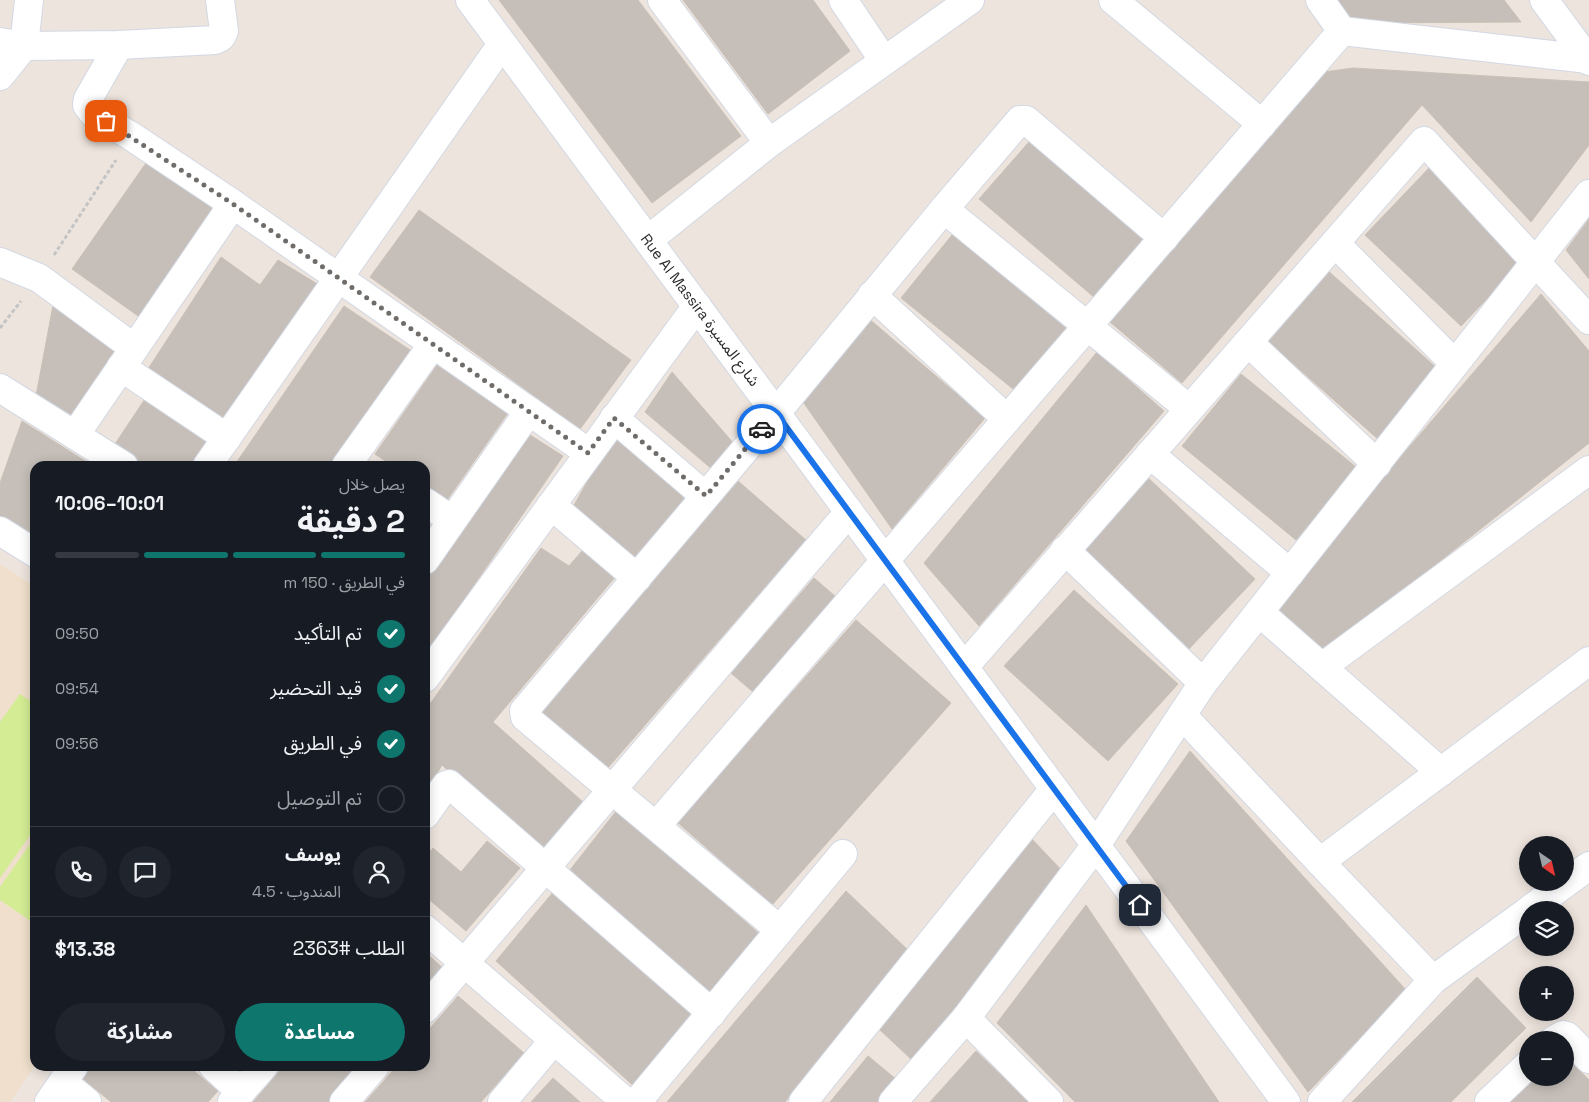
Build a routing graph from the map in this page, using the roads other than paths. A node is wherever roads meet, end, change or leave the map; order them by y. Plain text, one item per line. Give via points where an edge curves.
1 (29, 0) edge
2 (220, 0) edge
3 (470, 0) edge
4 (662, 0) edge
5 (843, 0) edge
6 (970, 0) edge
7 (1113, 0) edge
8 (1320, 0) edge
9 (1544, 0) edge
10 (1342, 31) junction
11 (12, 44) edge
12 (502, 44) junction
13 (119, 45) junction
14 (1588, 60) edge
15 (884, 61) junction
16 (0, 76) edge
17 (1262, 124) junction
18 (770, 143) junction
19 (1589, 194) edge
20 (233, 204) junction
21 (944, 209) junction
22 (1164, 238) junction
23 (648, 240) junction
24 (1335, 243) junction
25 (1536, 261) junction
26 (0, 262) edge
27 (339, 278) junction
28 (872, 295) junction
29 (697, 306) junction
30 (1589, 320) edge
31 (1088, 326) junction
32 (1248, 342) junction
33 (433, 344) junction
34 (128, 358) junction
35 (1455, 364) junction
36 (0, 388) edge
37 (1189, 409) junction
38 (529, 410) junction
39 (776, 413) junction
40 (614, 418) junction
41 (1007, 419) junction
42 (75, 435) junction
43 (227, 438) junction
44 (588, 453) junction
45 (1150, 454) junction
46 (116, 461) edge
47 (211, 461) edge
48 (357, 461) edge
49 (1377, 464) junction
50 (1589, 470) edge
51 (706, 496) junction
52 (430, 505) edge
53 (551, 505) junction
54 (850, 512) junction
55 (452, 520) junction
56 (0, 531) edge
57 (30, 550) edge
58 (1065, 550) junction
59 (430, 553) edge
60 (886, 561) junction
61 (1290, 573) junction
62 (637, 578) junction
63 (1259, 612) junction
64 (1589, 661) edge
65 (964, 667) junction
66 (1322, 667) junction
67 (430, 671) edge
68 (1203, 683) junction
69 (1182, 715) junction
70 (1441, 772) junction
71 (612, 789) junction
72 (1054, 789) junction
73 (430, 808) edge
74 (656, 826) junction
75 (1096, 845) junction
76 (843, 854) dead end
77 (1320, 862) junction
78 (1589, 866) edge
79 (545, 868) junction
80 (1540, 901) edge
81 (1519, 917) edge
82 (780, 930) junction
83 (430, 933) edge
84 (464, 963) junction
85 (1433, 980) junction
86 (430, 1003) edge
87 (712, 1012) junction
88 (966, 1018) junction
89 (554, 1040) junction
90 (1574, 1043) edge
91 (1589, 1059) edge
92 (217, 1071) edge
93 (260, 1071) edge
94 (371, 1071) edge
95 (1519, 1074) edge
96 (62, 1083) edge
97 (237, 1097) edge
98 (87, 1102) edge
99 (344, 1102) edge
100 (502, 1102) edge
101 (626, 1102) edge
102 (637, 1102) edge
103 (803, 1102) edge
104 (893, 1102) edge
105 (1049, 1102) edge
106 (1286, 1102) edge
107 (1322, 1102) edge
108 (1489, 1102) edge

1 - 11 street
2 - 13 street via 224,31 215,40
3 - 12 street, Rue Al Massira شارع المسيرة
4 - 18 street
5 - 15 street
6 - 15 street
7 - 17 street
8 - 10 street
9 - 14 street
10 - 14 street
10 - 17 street
11 - 13 street
11 - 16 street
12 - 23 street, Rue Al Massira شارع المسيرة
12 - 27 street
13 - 20 street via 88,99 87,105 92,113
15 - 18 street
17 - 22 street
18 - 23 street
19 - 25 street
20 - 27 street
20 - 34 street
21 - 22 street via 1024,119
21 - 28 street
21 - 31 street
22 - 31 street
23 - 29 street, Rue Al Massira شارع المسيرة
24 - 25 street via 1424,141
24 - 32 street
24 - 35 street
25 - 30 street
25 - 35 street
26 - 34 street via 39,278
27 - 33 street
27 - 43 street
28 - 39 street
28 - 41 street
29 - 39 street, Rue Al Massira شارع المسيرة
29 - 40 street
31 - 37 street
31 - 41 street
32 - 37 street
32 - 49 street
33 - 38 street
33 - 48 street
34 - 42 street
34 - 43 street
35 - 49 street
36 - 42 street
37 - 45 street
38 - 44 street
38 - 55 street
39 - 51 street
39 - 54 street, Rue Al Massira شارع المسيرة
40 - 44 street
40 - 51 street
41 - 60 street
42 - 46 street
43 - 47 street
44 - 53 street
45 - 58 street
45 - 61 street
49 - 61 street
50 - 66 street
51 - 62 street
52 - 55 street
53 - 62 street
53 - 67 street
54 - 60 street, Rue Al Massira شارع المسيرة
54 - 71 street
55 - 59 street
56 - 57 street
58 - 65 street
58 - 68 street
60 - 65 street, Rue Al Massira شارع المسيرة
60 - 74 street
61 - 63 street
62 - 71 street via 524,711 525,718
63 - 66 street
63 - 68 street
64 - 70 street
65 - 72 street, Rue Al Massira شارع المسيرة
66 - 70 street
68 - 69 street
69 - 75 street
69 - 77 street
70 - 77 street
71 - 74 street
71 - 79 street
72 - 75 street, Rue Al Massira شارع المسيرة
72 - 103 street
73 - 79 street via 450,784
74 - 82 street
75 - 88 street
75 - 106 street, Rue Al Massira شارع المسيرة
76 - 82 street
77 - 85 street
78 - 80 street
79 - 84 street
79 - 87 street
81 - 85 street
82 - 87 street
83 - 84 street
84 - 86 street
84 - 89 street
85 - 107 street
87 - 102 street
88 - 104 street
88 - 105 street
89 - 100 street
89 - 101 street
90 - 91 street
92 - 97 street
93 - 97 street
94 - 99 street
95 - 108 street
96 - 98 street

